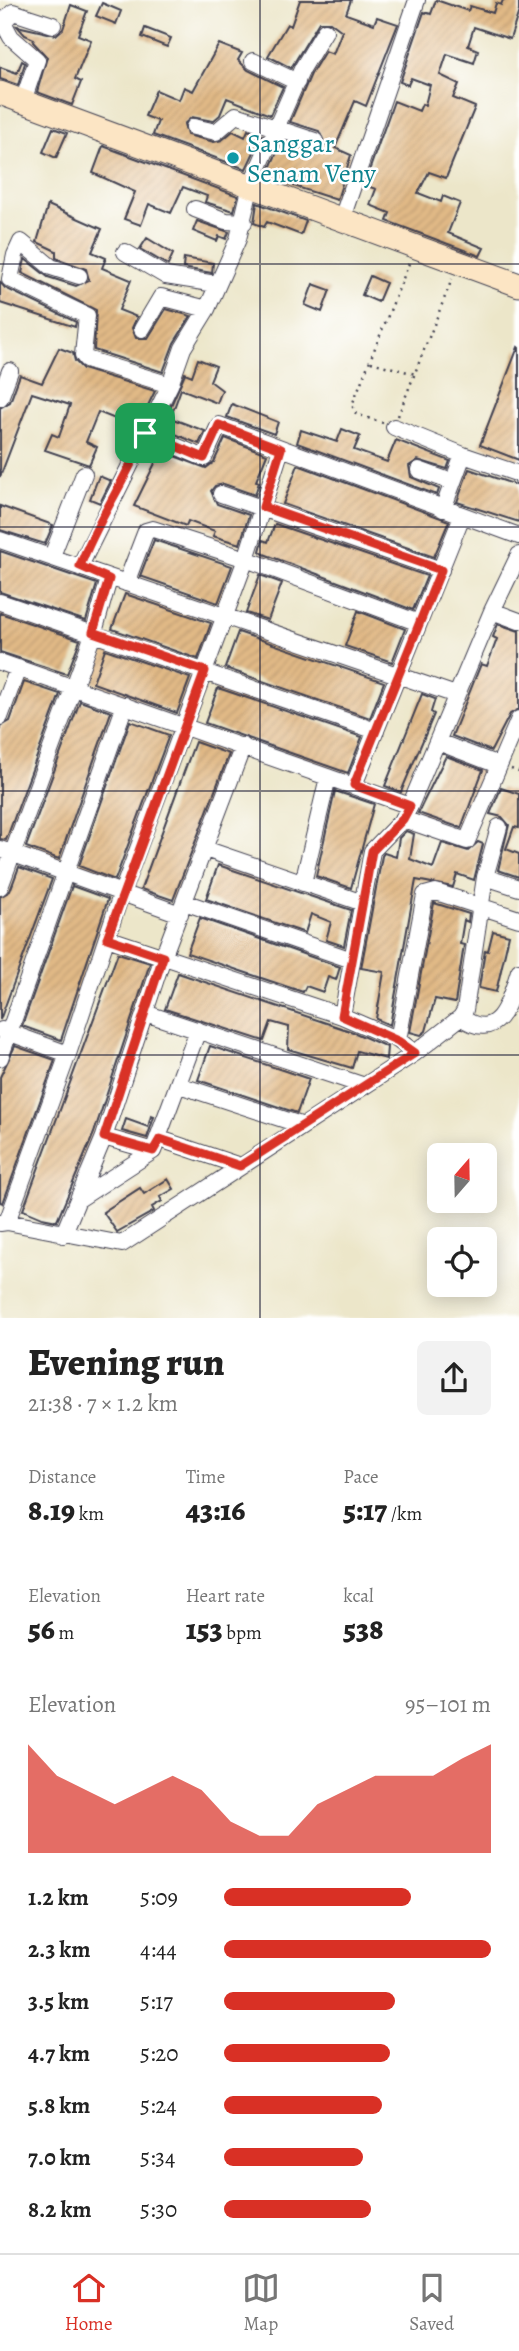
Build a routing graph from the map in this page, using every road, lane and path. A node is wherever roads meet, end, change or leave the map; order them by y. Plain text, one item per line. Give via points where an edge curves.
1 (417, 0) edge
2 (52, 25) dead end
3 (325, 31) dead end
4 (253, 61) dead end
5 (297, 82) junction
6 (0, 93) edge
7 (23, 100) junction
8 (194, 127) dead end
9 (277, 127) junction
10 (315, 141) dead end
11 (251, 185) junction
12 (195, 209) dead end
13 (342, 218) junction
14 (244, 222) junction
15 (416, 245) junction
16 (125, 252) dead end
17 (459, 261) junction
18 (79, 276) dead end
19 (216, 284) junction
20 (519, 285) edge
21 (206, 309) junction
22 (142, 329) dead end
23 (371, 362) junction
24 (10, 371) dead end
25 (415, 374) junction
26 (170, 385) junction
27 (0, 398) edge
28 (394, 427) junction
29 (145, 433) junction
30 (281, 449) junction
31 (463, 456) junction
32 (419, 470) dead end
33 (84, 474) dead end
34 (519, 474) edge
35 (452, 482) junction
36 (221, 494) dead end
37 (263, 507) junction
38 (443, 509) junction
39 (462, 516) junction
40 (519, 536) edge
41 (0, 540) edge
42 (52, 556) junction
43 (518, 558) edge
44 (246, 559) junction
45 (80, 566) junction
46 (441, 570) junction
47 (109, 579) junction
48 (126, 583) junction
49 (0, 602) edge
50 (492, 611) junction
51 (223, 616) junction
52 (519, 621) edge
53 (419, 623) junction
54 (93, 632) junction
55 (0, 662) edge
56 (18, 668) junction
57 (205, 671) junction
58 (397, 677) junction
59 (73, 687) junction
60 (456, 695) junction
61 (125, 705) junction
62 (0, 717) edge
63 (519, 719) edge
64 (184, 724) junction
65 (376, 732) junction
66 (438, 742) junction
67 (243, 746) junction
68 (498, 765) junction
69 (328, 777) junction
70 (354, 785) junction
71 (407, 812) junction
72 (499, 827) dead end
73 (205, 849) junction
74 (6, 851) edge
75 (67, 873) junction
76 (485, 877) junction
77 (303, 883) junction
78 (0, 887) edge
79 (519, 888) edge
80 (122, 892) junction
81 (363, 903) junction
82 (480, 907) junction
83 (182, 908) junction
84 (519, 919) edge
85 (107, 938) junction
86 (163, 957) junction
87 (352, 960) junction
88 (519, 971) edge
89 (145, 1013) junction
90 (342, 1016) junction
91 (461, 1017) junction
92 (198, 1030) junction
93 (5, 1031) edge
94 (398, 1041) junction
95 (415, 1053) junction
96 (68, 1054) junction
97 (0, 1058) edge
98 (179, 1085) junction
99 (362, 1085) junction
100 (301, 1125) junction
101 (104, 1137) junction
102 (157, 1145) junction
103 (240, 1166) junction
104 (79, 1199) junction
105 (4, 1223) edge
106 (63, 1235) junction

1 - 13 street
2 - 7 street via 13,12 3,22 11,37 37,60
3 - 5 street
4 - 5 street
5 - 9 street
6 - 7 street
7 - 11 street
8 - 9 street via 216,132 236,115
9 - 10 street
9 - 11 street
11 - 13 street
11 - 14 street
12 - 14 street via 226,221
13 - 15 street
14 - 19 street
15 - 17 street
15 - 23 path
16 - 19 street via 166,276
17 - 20 street
17 - 25 path
18 - 26 street via 51,267 22,242 10,279 87,316 86,359
19 - 21 street
21 - 22 street via 161,297
21 - 26 street via 183,348
23 - 25 path
23 - 28 path via 353,410
24 - 27 street
25 - 28 path
26 - 29 street
28 - 31 street
29 - 30 street via 202,458 219,425
29 - 45 street
30 - 37 street
30 - 38 street
31 - 34 street
31 - 35 street
32 - 35 street
33 - 42 street
35 - 38 street
36 - 37 street
37 - 44 street
37 - 46 street
38 - 39 street
39 - 40 street
39 - 46 street
41 - 42 street
42 - 45 street
43 - 50 street
44 - 48 street via 153,529 146,531
44 - 51 street
44 - 53 street
45 - 47 street
46 - 53 street
47 - 48 street
47 - 54 street
48 - 51 street
49 - 54 street
50 - 52 street
50 - 60 street
51 - 57 street
51 - 58 street
53 - 58 street
54 - 57 street
54 - 59 street
55 - 56 street
56 - 59 street
56 - 62 street
57 - 64 street
57 - 65 street
58 - 60 street
58 - 65 street
59 - 61 street
59 - 74 street
60 - 66 street
61 - 64 street
61 - 75 street
63 - 68 street
64 - 67 street
64 - 80 street
65 - 70 street
66 - 68 street
66 - 71 street
67 - 69 street
67 - 73 street
68 - 71 street via 466,842
69 - 70 street
69 - 77 street
70 - 71 street
71 - 81 street via 374,848
72 - 76 street
73 - 77 street
73 - 83 street
74 - 75 street
74 - 78 street
75 - 80 street
75 - 93 street
76 - 79 street
76 - 82 street
77 - 81 street
80 - 83 street
80 - 85 street
81 - 87 street
82 - 84 street
82 - 91 street via 466,1010
82 - 94 street via 436,892 425,895
83 - 86 street
83 - 87 street
85 - 86 street
85 - 96 street
86 - 89 street
86 - 90 street
87 - 90 street
88 - 91 street via 499,1018 486,1026 473,1026
89 - 92 street
89 - 101 street
90 - 94 street
91 - 95 street
92 - 98 street
92 - 99 street
93 - 96 street
93 - 97 street
94 - 95 street
95 - 99 street
96 - 105 street
98 - 100 street
98 - 102 street
99 - 100 street
100 - 103 street
101 - 102 street
101 - 104 street
102 - 103 street
102 - 104 street
103 - 106 street via 122,1244
104 - 106 street
105 - 106 street

